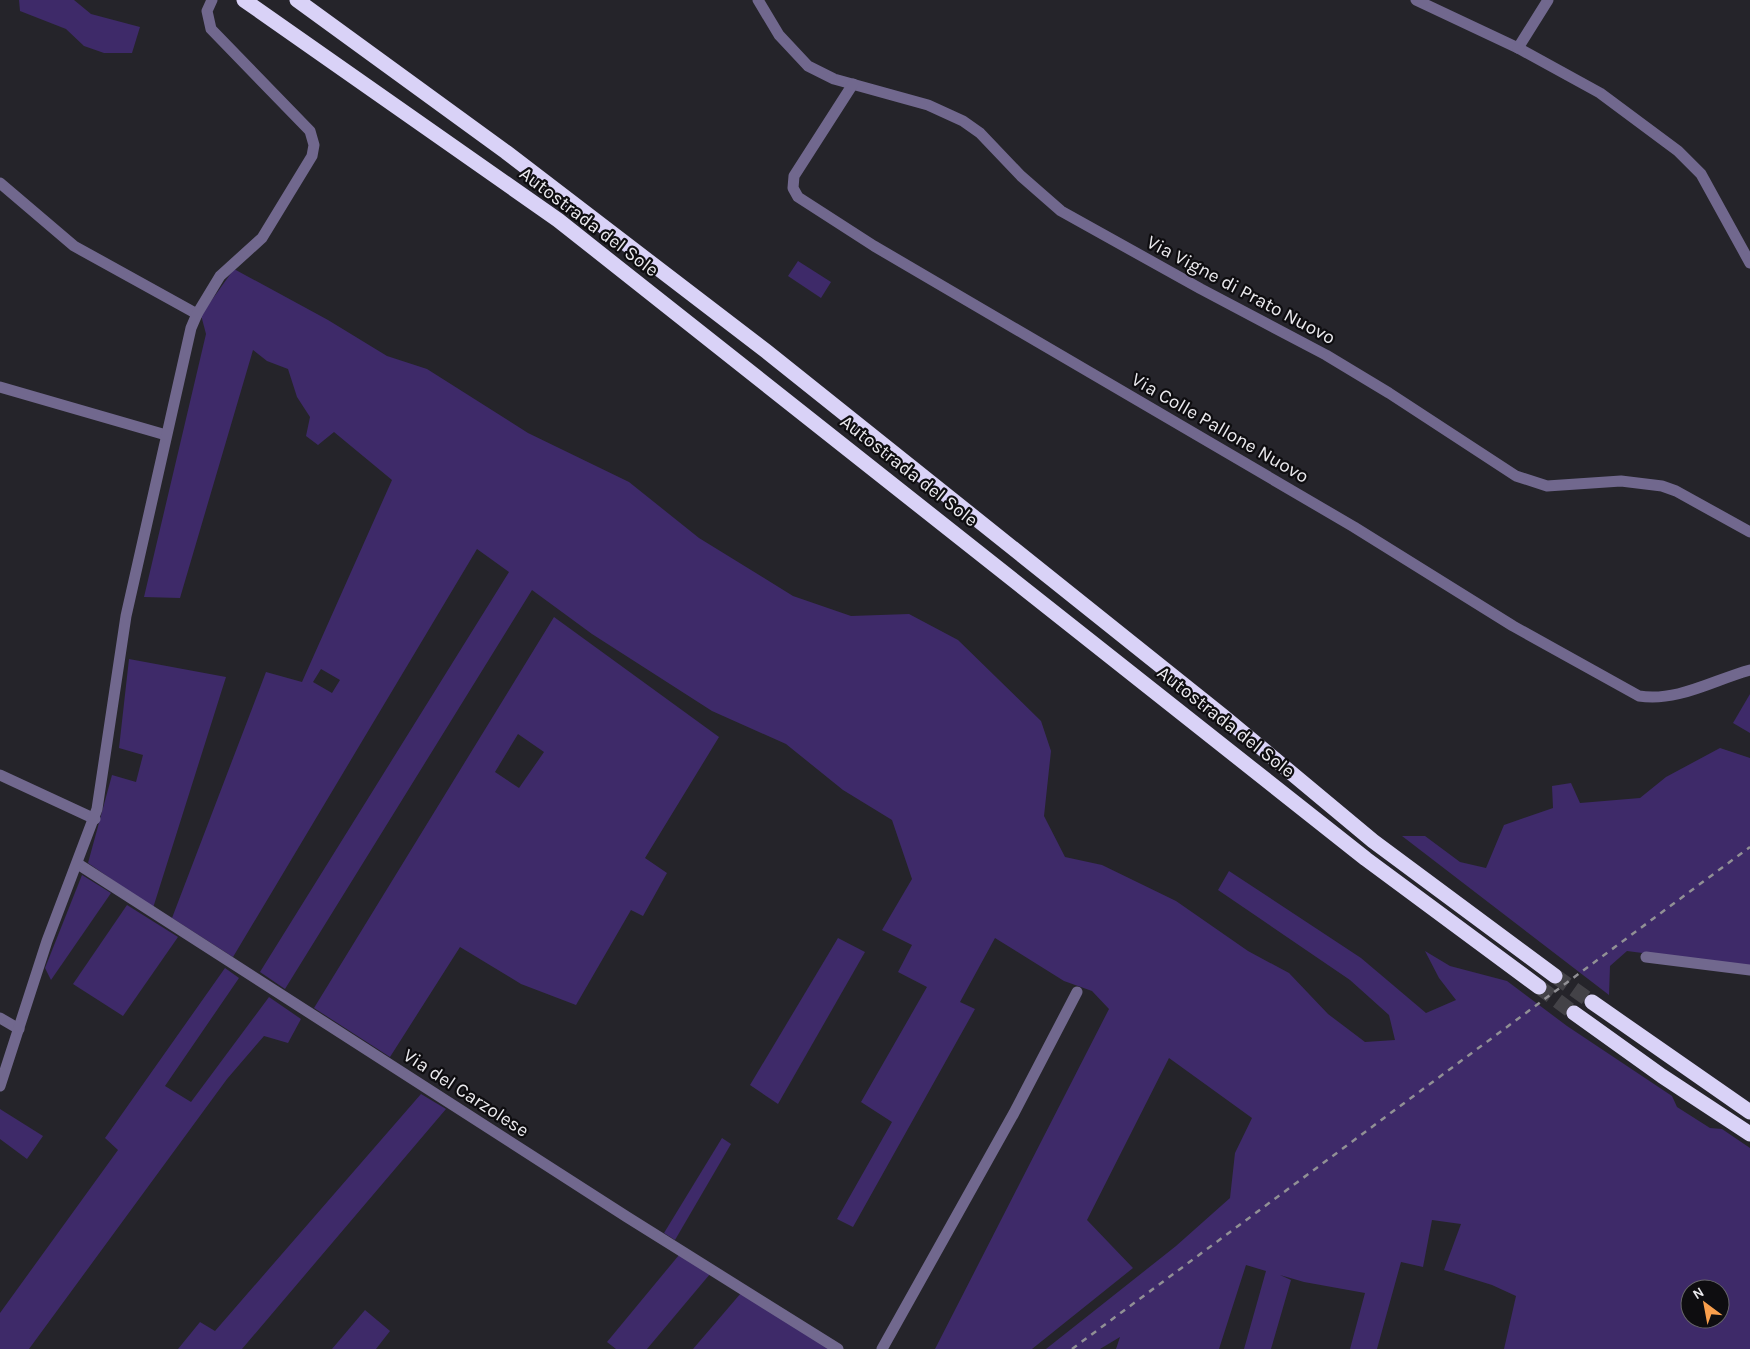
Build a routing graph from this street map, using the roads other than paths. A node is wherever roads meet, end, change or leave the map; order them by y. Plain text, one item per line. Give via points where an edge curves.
1 (244, 0) edge
2 (297, 0) edge
3 (758, 0) edge
4 (1416, 0) edge
5 (1548, 0) edge
6 (211, 1) edge
7 (1518, 48) junction
8 (853, 84) junction
9 (0, 183) edge
10 (1750, 262) edge
11 (197, 314) junction
12 (0, 387) edge
13 (166, 435) junction
14 (1750, 532) edge
15 (1750, 670) edge
16 (0, 775) edge
17 (94, 819) junction
18 (78, 864) junction
19 (1646, 957) dead end
20 (1750, 970) edge
21 (1555, 976) tunnel mouth
22 (1539, 987) tunnel mouth
23 (1077, 992) dead end
24 (1592, 1002) tunnel mouth
25 (1574, 1013) tunnel mouth
26 (0, 1018) edge
27 (19, 1029) junction
28 (0, 1086) edge
29 (1750, 1112) edge
30 (1750, 1134) edge
31 (838, 1349) edge
32 (882, 1349) edge

1 - 22 highway, Autostrada del Sole via 558,220 1366,859
2 - 21 highway, Autostrada del Sole via 506,152 758,345 1223,716 1373,841
3 - 8 street, Via Vigne di Prato Nuovo via 779,35 800,60 825,75
4 - 7 street
5 - 7 street
6 - 11 street via 207,20 216,37 310,131 314,144 308,165 262,238 220,276
7 - 10 street via 1613,101 1691,162 1718,201
8 - 14 street, Via Vigne di Prato Nuovo via 903,96 963,121 980,133 1061,211 1201,290 1326,355 1516,476 1547,486 1621,481 1662,486
8 - 15 street, Via Colle Pallone Nuovo via 794,176 793,188 798,197 874,246 1354,527 1513,626 1639,696 1676,696
9 - 11 street via 74,246
11 - 13 street via 186,346
12 - 13 street
13 - 17 street via 126,616
16 - 17 street
17 - 18 street
18 - 27 street via 47,941
18 - 31 street, Via del Carzolese via 612,1208
19 - 20 street
23 - 32 street via 1009,1122
24 - 29 highway
25 - 30 highway
26 - 27 street
27 - 28 street

